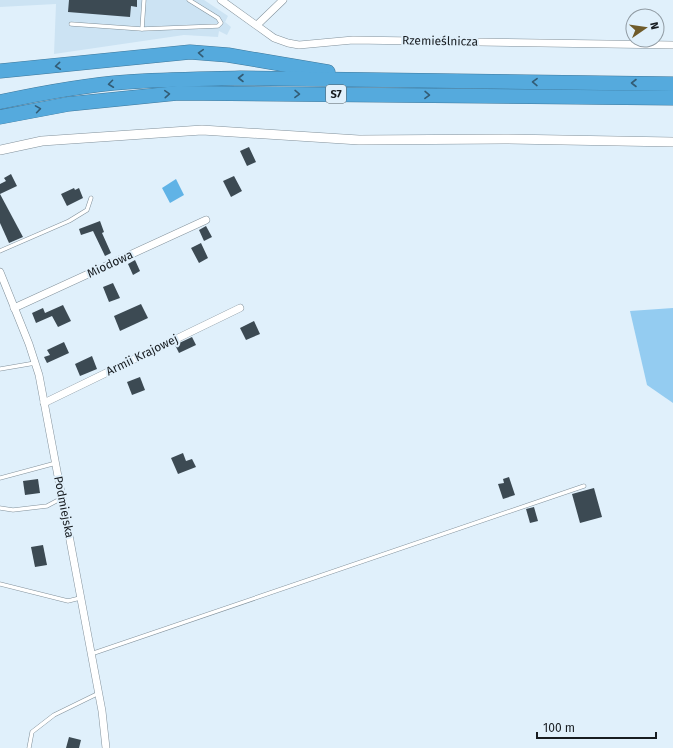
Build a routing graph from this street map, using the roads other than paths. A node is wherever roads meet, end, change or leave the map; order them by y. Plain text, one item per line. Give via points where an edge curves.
1 (144, 0) edge
2 (189, 0) edge
3 (221, 0) edge
4 (282, 0) edge
5 (71, 24) dead end
6 (257, 25) junction
7 (142, 29) junction
8 (673, 45) edge
9 (0, 71) edge
10 (378, 79) junction
11 (673, 84) edge
12 (673, 98) edge
13 (0, 102) edge
14 (0, 117) edge
15 (673, 142) edge
16 (0, 150) edge
17 (91, 198) dead end
18 (206, 220) dead end
19 (0, 251) edge
20 (0, 272) edge
21 (14, 308) junction
22 (240, 308) dead end
23 (35, 363) junction
24 (0, 369) edge
25 (44, 403) junction
26 (56, 463) junction
27 (0, 478) edge
28 (584, 486) dead end
29 (62, 498) junction
30 (0, 508) edge
31 (0, 584) edge
32 (81, 598) junction
33 (91, 654) junction
34 (99, 693) junction
35 (29, 748) edge
36 (106, 748) edge

1 - 7 lane
2 - 7 lane via 218,18 218,26
3 - 6 street, Rzemieślnicza
4 - 6 street
5 - 7 lane
6 - 8 street, Rzemieślnicza via 274,38 299,44 354,40
10 -> 9 highway via 228,55 190,52
11 -> 10 highway, S7
10 -> 13 highway, S7 via 240,78 127,82
14 -> 12 highway, S7 via 69,104 178,93
15 - 16 street via 359,140 202,130 42,141
17 - 19 lane via 87,210 70,220
18 - 21 street, Miodowa
20 - 21 street, Podmiejska
21 - 23 street, Podmiejska
22 - 25 street, Armii Krajowej
23 - 24 lane
23 - 25 street, Podmiejska
25 - 26 street, Podmiejska
26 - 27 lane
26 - 29 street, Podmiejska
28 - 33 lane
29 - 30 lane via 47,506 13,510
29 - 32 street, Podmiejska
31 - 32 lane via 68,601
32 - 33 street, Podmiejska
33 - 34 street, Podmiejska
34 - 35 lane via 54,715 32,732
34 - 36 street, Podmiejska

